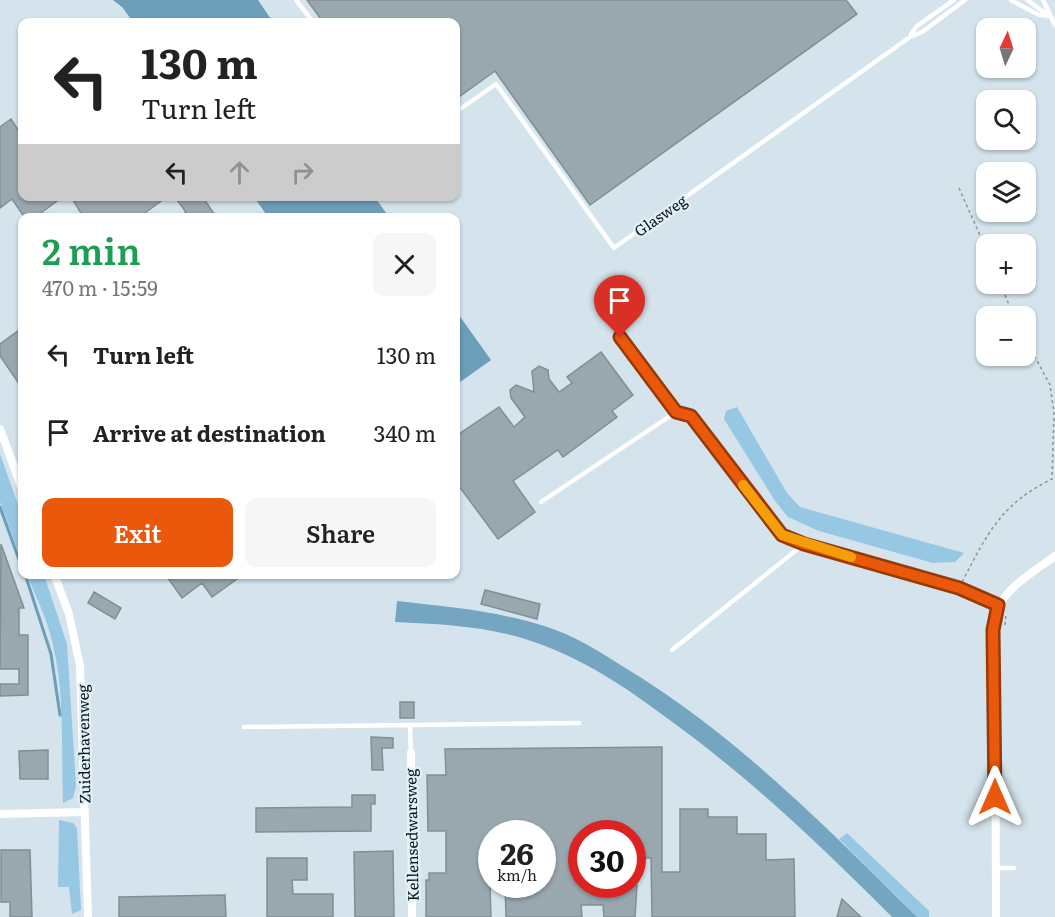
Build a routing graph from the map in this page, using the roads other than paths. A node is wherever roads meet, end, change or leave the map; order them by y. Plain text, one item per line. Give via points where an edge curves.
1 (296, 0) edge
2 (954, 0) edge
3 (965, 0) edge
4 (1011, 0) edge
5 (1027, 0) edge
6 (1043, 0) edge
7 (1050, 16) junction
8 (310, 18) edge
9 (1055, 25) edge
10 (910, 37) junction
11 (460, 109) edge
12 (620, 337) dead end
13 (676, 412) junction
14 (0, 429) edge
15 (18, 478) edge
16 (541, 502) dead end
17 (804, 544) junction
18 (1055, 556) edge
19 (56, 579) edge
20 (998, 605) junction
21 (672, 650) dead end
22 (579, 723) dead end
23 (410, 725) junction
24 (244, 727) dead end
25 (411, 753) joint
26 (84, 812) junction
27 (0, 814) edge
28 (995, 868) junction
29 (1014, 868) dead end
30 (88, 917) edge
31 (412, 917) edge
32 (996, 917) edge

1 - 8 lane
2 - 10 lane, Glasweg via 917,26
3 - 10 lane, Glasweg
4 - 7 lane via 1039,15
5 - 7 lane
6 - 7 lane
7 - 9 lane
10 - 11 lane, Glasweg via 614,248 496,84
12 - 13 lane
13 - 16 lane
13 - 17 lane via 691,416 782,535
14 - 15 street
17 - 20 lane via 959,588
17 - 21 lane
18 - 20 street
19 - 26 street, Zuiderhavenweg via 69,614 80,666
20 - 28 street via 993,630
22 - 23 lane
23 - 24 lane
23 - 25 lane
25 - 31 street, Kellensedwarsweg
26 - 27 street
26 - 30 street, Zuiderhavenweg
28 - 29 lane
28 - 32 street

